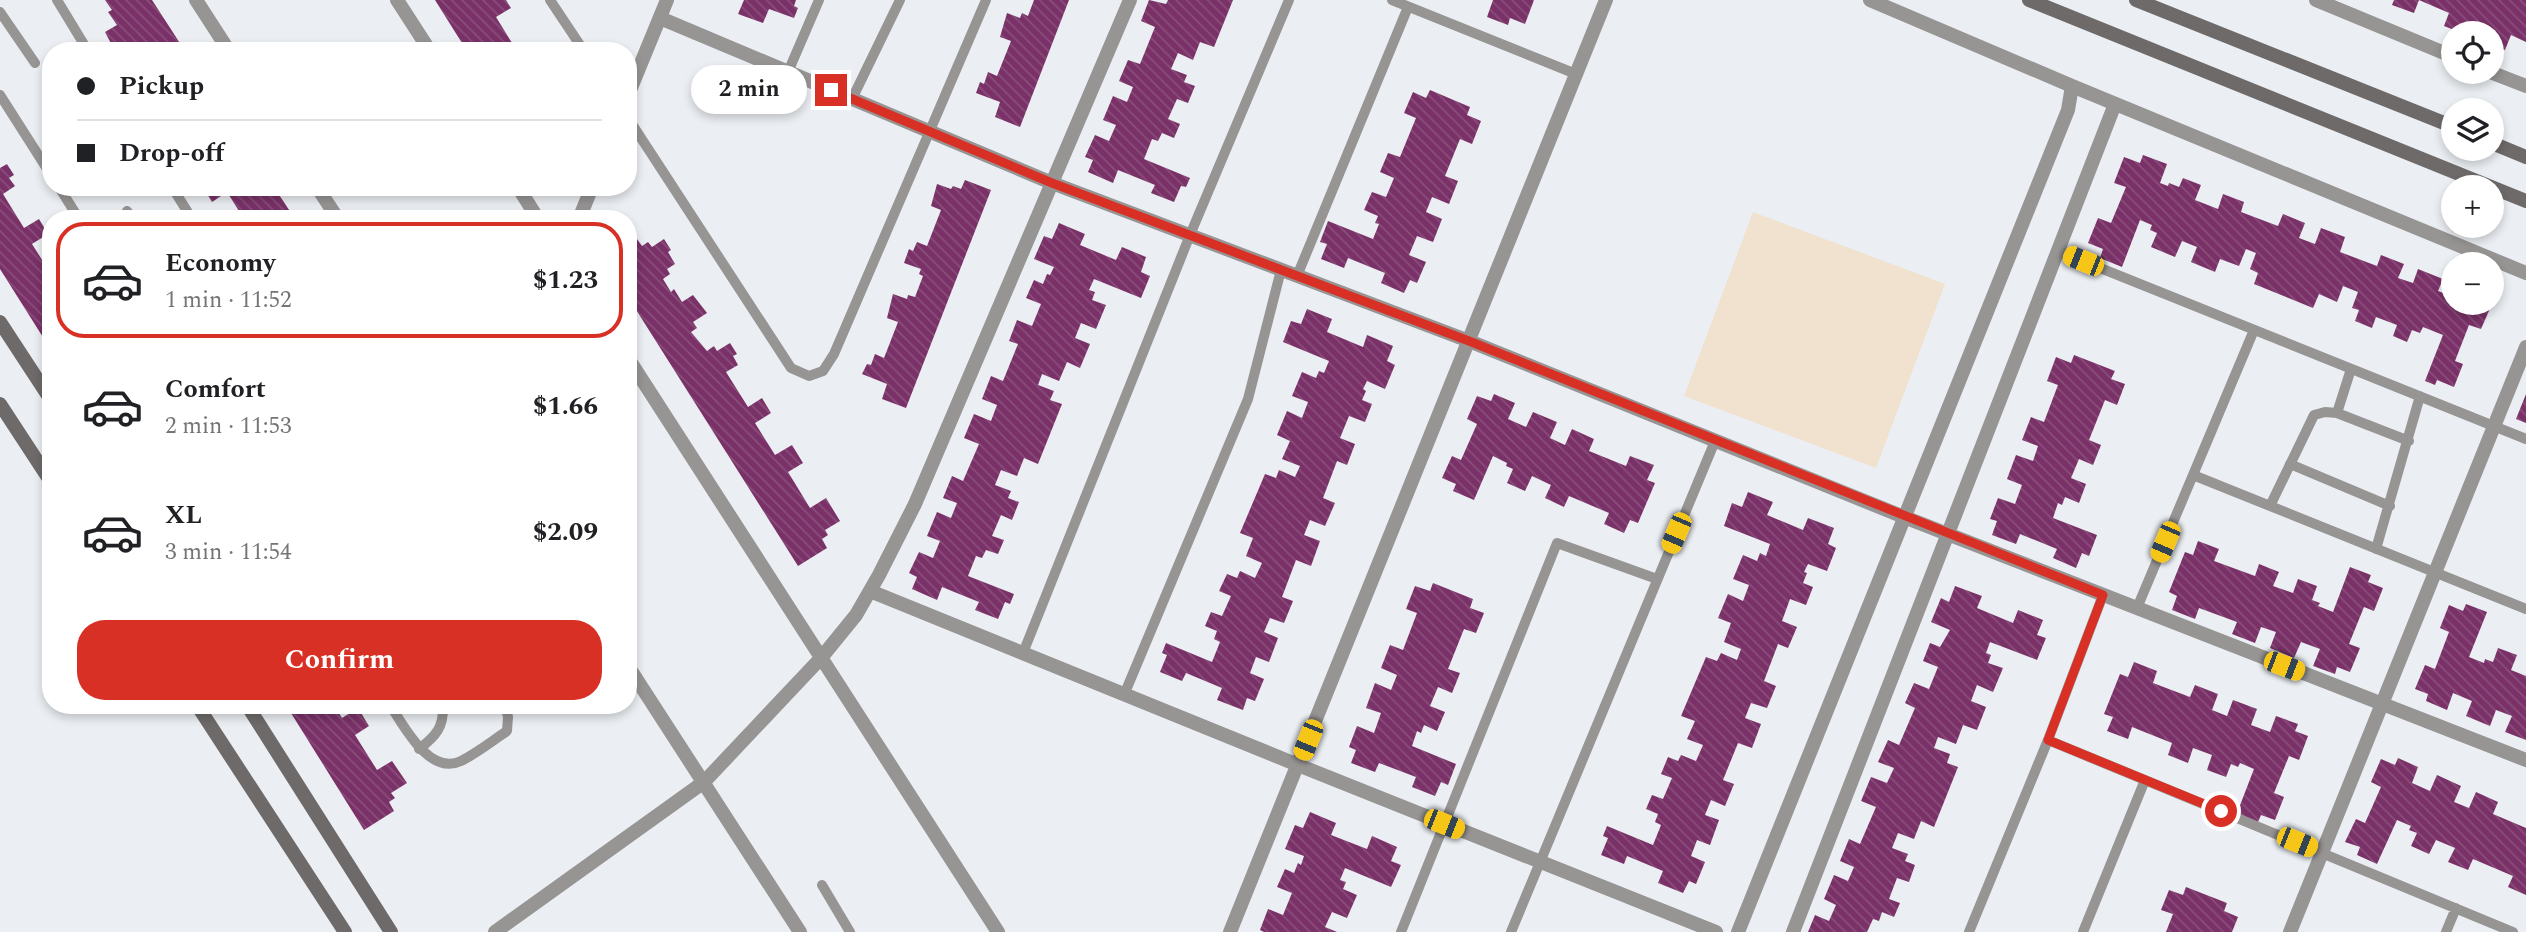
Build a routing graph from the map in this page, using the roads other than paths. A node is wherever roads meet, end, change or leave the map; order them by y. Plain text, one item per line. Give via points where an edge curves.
1 (57, 0) edge
2 (196, 0) edge
3 (397, 0) edge
4 (550, 0) edge
5 (667, 0) edge
6 (819, 0) edge
7 (900, 0) edge
8 (986, 0) edge
9 (1130, 0) edge
10 (1289, 0) edge
11 (1392, 0) edge
12 (1606, 0) edge
13 (1870, 0) edge
14 (2029, 0) edge
15 (2136, 0) edge
16 (2316, 0) edge
17 (1408, 7) junction
18 (0, 12) edge
19 (660, 18) junction
20 (83, 42) edge
21 (223, 42) edge
22 (424, 42) edge
23 (578, 42) edge
24 (2441, 52) edge
25 (35, 63) dead end
26 (788, 72) junction
27 (637, 73) edge
28 (1576, 74) junction
29 (2504, 77) edge
30 (2072, 86) junction
31 (2526, 86) edge
32 (0, 95) edge
33 (852, 99) junction
34 (2115, 104) junction
35 (2441, 122) edge
36 (929, 131) junction
37 (637, 132) edge
38 (2504, 148) edge
39 (2526, 156) edge
40 (42, 161) edge
41 (1052, 183) junction
42 (2526, 201) edge
43 (1190, 235) junction
44 (2058, 251) junction
45 (1281, 270) junction
46 (2526, 273) edge
47 (1297, 276) junction
48 (0, 322) edge
49 (2254, 330) junction
50 (1469, 341) junction
51 (2526, 347) edge
52 (2351, 369) junction
53 (637, 373) edge
54 (42, 386) edge
55 (2420, 396) junction
56 (0, 404) edge
57 (2337, 413) junction
58 (2494, 426) junction
59 (2526, 439) edge
60 (1715, 441) junction
61 (2409, 441) junction
62 (2290, 464) junction
63 (42, 468) edge
64 (2193, 475) junction
65 (2270, 506) junction
66 (2390, 506) junction
67 (1905, 517) junction
68 (1948, 534) junction
69 (2376, 549) junction
70 (2435, 573) junction
71 (1657, 579) junction
72 (870, 591) junction
73 (2103, 595) junction
74 (2137, 608) junction
75 (2526, 609) edge
76 (1023, 653) junction
77 (821, 657) junction
78 (637, 680) edge
79 (1124, 695) junction
80 (2382, 705) junction
81 (203, 714) edge
82 (253, 714) edge
83 (396, 714) edge
84 (444, 714) edge
85 (507, 714) edge
86 (2048, 740) junction
87 (419, 749) junction
88 (2526, 760) edge
89 (1298, 765) junction
90 (2145, 780) junction
91 (704, 782) junction
92 (1444, 824) junction
93 (2322, 852) junction
94 (1539, 862) junction
95 (822, 885) dead end
96 (2456, 908) junction
97 (345, 932) edge
98 (391, 932) edge
99 (495, 932) edge
100 (800, 932) edge
101 (850, 932) edge
102 (998, 932) edge
103 (1230, 932) edge
104 (1401, 932) edge
105 (1511, 932) edge
106 (1716, 932) edge
107 (1738, 932) edge
108 (1793, 932) edge
109 (1969, 932) edge
110 (2083, 932) edge
111 (2290, 932) edge
112 (2446, 932) edge
113 (2513, 932) edge

1 - 20 lane
2 - 21 street
3 - 22 street
4 - 23 lane
5 - 19 street
6 - 26 lane
7 - 33 lane
8 - 36 lane
9 - 41 street
10 - 43 lane
11 - 17 lane
12 - 28 street
13 - 30 street
14 - 42 street
15 - 35 street
16 - 24 street
17 - 28 lane
17 - 47 lane
18 - 25 lane
19 - 26 street
19 - 27 street
26 - 33 street
28 - 50 street
29 - 31 street
30 - 34 street
30 - 67 street via 2068,110
32 - 40 lane
33 - 36 street
34 - 44 street
34 - 46 street
36 - 37 lane via 834,354 823,371 809,376 791,368
36 - 41 street
38 - 39 street
41 - 43 street
41 - 72 street via 915,504
43 - 45 street
43 - 76 lane
44 - 49 lane
44 - 68 street
45 - 47 street
45 - 79 lane via 1248,399
47 - 50 street
48 - 54 street
49 - 52 lane
49 - 64 lane
50 - 60 street
50 - 89 street
51 - 58 street
52 - 55 lane
52 - 57 lane
53 - 77 street
55 - 58 lane
55 - 61 lane
56 - 63 street
57 - 61 lane
57 - 62 lane via 2314,415
58 - 59 lane
58 - 70 street
60 - 67 street
60 - 71 lane
61 - 66 lane
62 - 65 lane
62 - 66 lane
64 - 65 lane
64 - 74 lane
65 - 69 lane
66 - 69 lane
67 - 68 street
67 - 107 street
68 - 73 street
68 - 108 street
69 - 70 lane
70 - 75 lane
70 - 80 street
71 - 92 lane via 1557,543
71 - 94 lane
72 - 76 street
72 - 77 street
73 - 74 street
73 - 86 lane
74 - 80 street
76 - 79 street
77 - 91 street
77 - 102 street
78 - 91 street
79 - 89 street
80 - 88 street
80 - 93 street
81 - 97 street
82 - 98 street
83 - 87 lane
84 - 87 lane via 437,735
85 - 87 lane via 507,731 459,762 440,762
86 - 90 lane
86 - 109 lane
89 - 92 street
89 - 103 street
90 - 93 lane
90 - 110 lane
91 - 99 street
91 - 100 street
92 - 94 street
92 - 104 lane
93 - 96 lane
93 - 111 street
94 - 105 lane
94 - 106 street
95 - 101 lane
96 - 112 lane
96 - 113 lane

